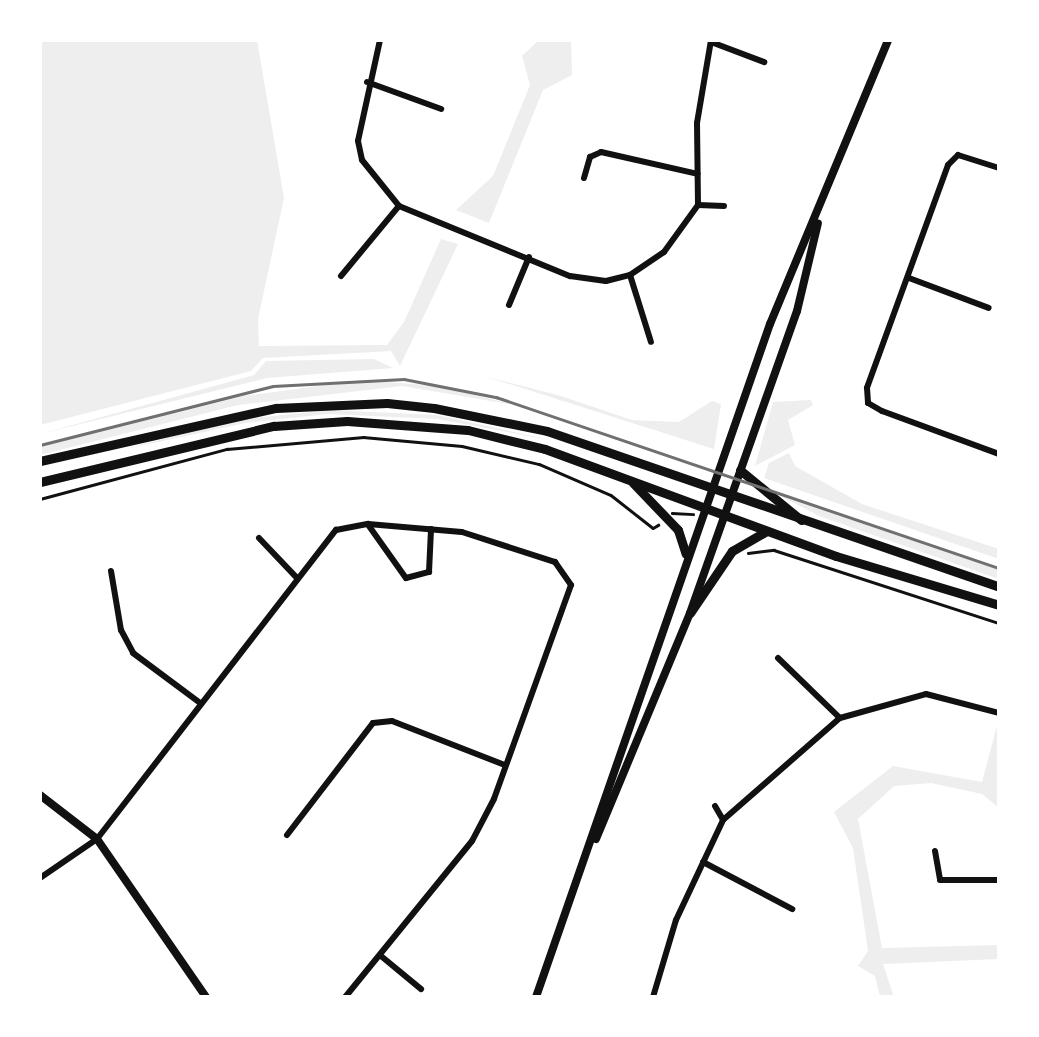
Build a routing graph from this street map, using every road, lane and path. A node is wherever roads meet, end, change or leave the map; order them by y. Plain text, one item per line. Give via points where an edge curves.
1 (380, 40) edge
2 (888, 40) edge
3 (711, 41) edge
4 (764, 62) dead end
5 (367, 82) junction
6 (441, 110) dead end
7 (999, 168) edge
8 (698, 174) junction
9 (584, 178) dead end
10 (824, 201) junction
11 (698, 205) junction
12 (400, 206) junction
13 (724, 206) dead end
14 (529, 257) junction
15 (630, 275) junction
16 (341, 276) dead end
17 (910, 278) junction
18 (509, 304) dead end
19 (990, 308) dead end
20 (651, 342) dead end
21 (999, 454) edge
22 (40, 461) edge
23 (740, 470) junction
24 (632, 481) junction
25 (40, 482) edge
26 (710, 489) junction
27 (731, 496) junction
28 (40, 498) edge
29 (703, 508) junction
30 (692, 514) dead end
31 (670, 515) dead end
32 (724, 516) junction
33 (662, 520) dead end
34 (802, 522) junction
35 (368, 524) junction
36 (430, 529) junction
37 (766, 531) junction
38 (259, 538) dead end
39 (738, 551) dead end
40 (686, 554) junction
41 (111, 571) dead end
42 (296, 578) junction
43 (999, 587) edge
44 (999, 605) edge
45 (690, 614) junction
46 (999, 623) edge
47 (778, 658) dead end
48 (200, 703) junction
49 (999, 713) edge
50 (840, 718) junction
51 (506, 765) junction
52 (40, 796) edge
53 (715, 806) dead end
54 (723, 820) junction
55 (287, 836) dead end
56 (97, 839) junction
57 (936, 851) dead end
58 (703, 862) junction
59 (40, 878) edge
60 (999, 880) edge
61 (576, 884) junction
62 (792, 909) dead end
63 (381, 956) junction
64 (422, 989) dead end
65 (206, 997) edge
66 (345, 997) edge
67 (536, 997) edge
68 (653, 997) edge

1 - 5 street
2 - 10 street
3 - 4 street
3 - 8 street via 697,124
5 - 6 street
5 - 12 street via 359,118 362,160
7 - 17 street via 958,155 948,165
8 - 9 street via 601,152 590,157
8 - 11 street
10 - 23 street via 796,311
10 - 26 street
11 - 13 street
11 - 15 street via 664,252
12 - 14 street
12 - 16 street
14 - 15 street via 570,276 606,281
14 - 18 street
15 - 20 street
17 - 19 street
17 - 21 street via 867,388 868,403
22 - 26 main road via 221,416 386,402 547,431
23 - 27 street
23 - 34 main road
24 - 25 main road via 468,430 347,421 274,426
24 - 29 main road
24 - 40 main road via 678,530
26 - 27 main road
26 - 29 street
27 - 32 street
27 - 34 main road
28 - 33 path via 228,450 363,437 462,446 539,464 622,501 653,528
29 - 32 main road
29 - 40 street
30 - 31 path
32 - 37 main road
32 - 45 street
34 - 43 main road
35 - 36 street
35 - 36 street via 406,578 428,572
35 - 42 street via 331,534
36 - 51 street via 506,546 567,572 570,585
37 - 44 main road
37 - 45 main road via 735,548
38 - 42 street
39 - 46 path via 774,550
40 - 61 street
41 - 48 street via 121,630 133,653
42 - 48 street
45 - 61 street
47 - 50 street
48 - 56 street
49 - 50 street via 926,694
50 - 54 street
51 - 55 street via 392,721 373,723
51 - 63 street via 472,842
52 - 56 street
53 - 54 street
54 - 58 street
56 - 59 street
56 - 65 street
57 - 60 street via 940,880
58 - 62 street
58 - 68 street via 655,974
61 - 67 street
63 - 64 street
63 - 66 street

